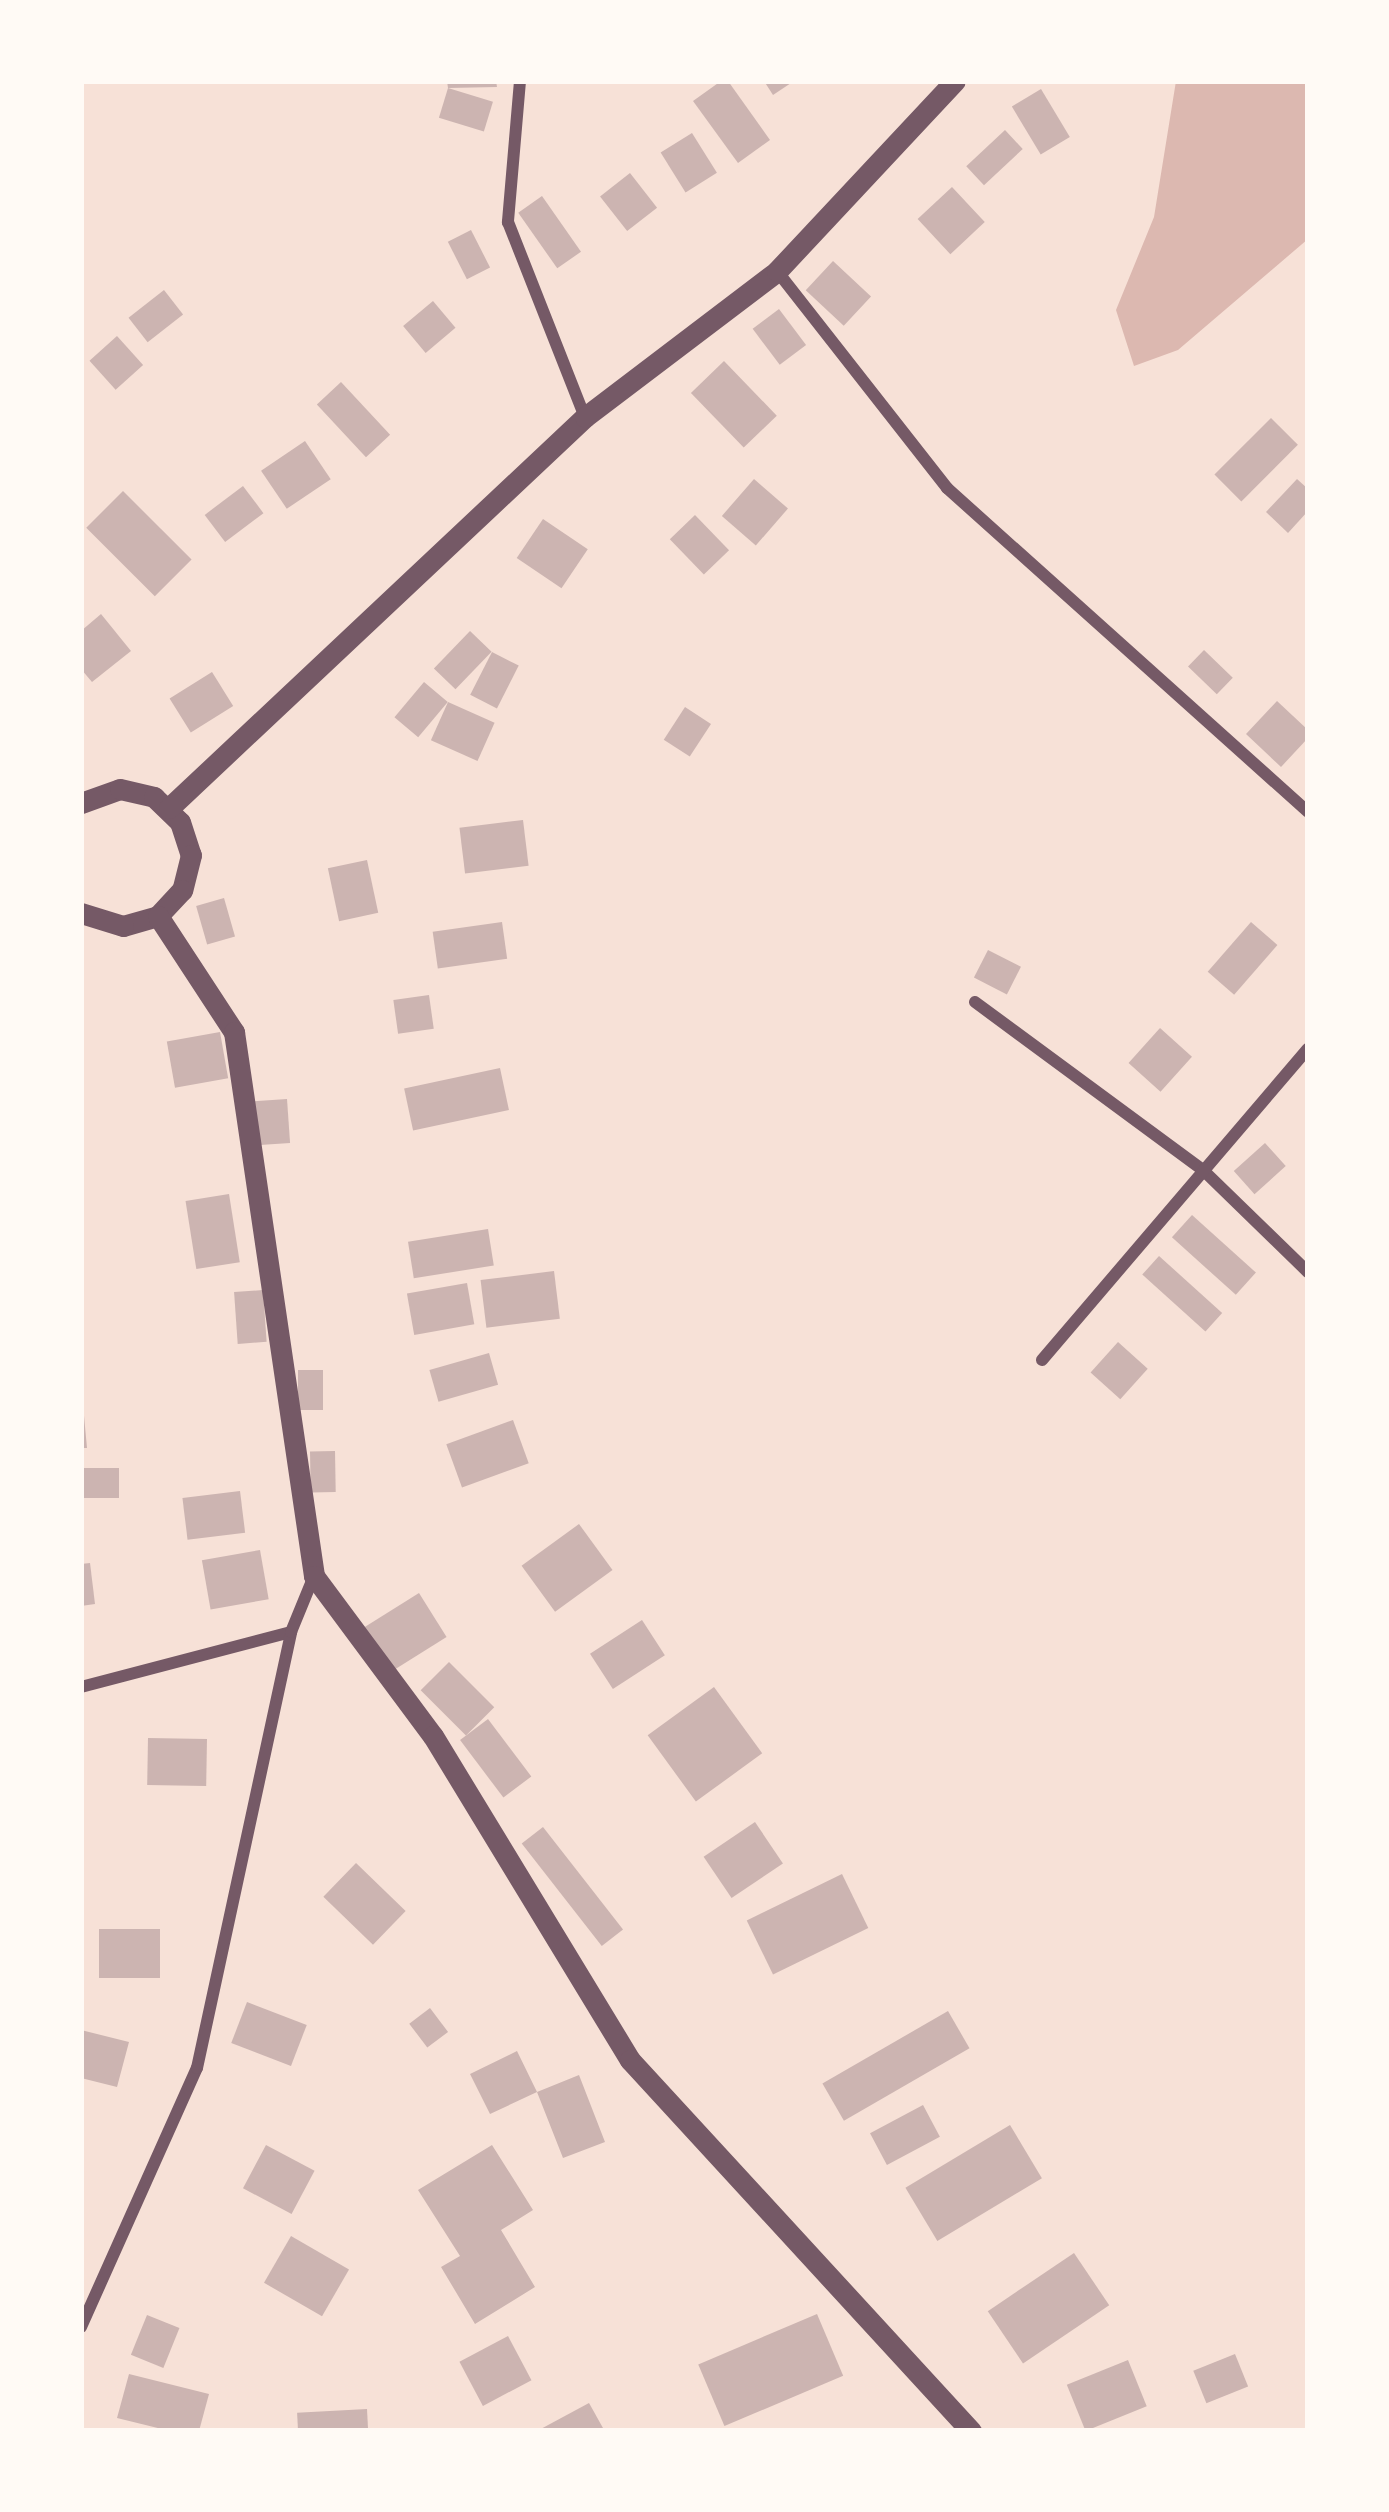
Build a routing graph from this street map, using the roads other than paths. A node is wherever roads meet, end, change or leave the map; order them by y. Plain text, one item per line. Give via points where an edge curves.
1 (520, 81) edge
2 (955, 81) edge
3 (777, 271) junction
4 (585, 417) junction
5 (81, 803) edge
6 (169, 808) junction
7 (1308, 812) edge
8 (81, 913) edge
9 (158, 916) junction
10 (975, 1002) dead end
11 (1308, 1049) edge
12 (1204, 1171) junction
13 (1308, 1272) edge
14 (1042, 1360) dead end
15 (314, 1576) junction
16 (291, 1632) junction
17 (81, 1687) edge
18 (81, 2327) edge
19 (971, 2431) edge

1 - 4 street via 508,222
2 - 3 street
3 - 4 street
3 - 7 street via 947,488
4 - 6 street
5 - 6 street via 120,789
6 - 9 street via 188,838 189,874
8 - 9 street via 123,926
9 - 15 street via 234,1032
10 - 12 street
11 - 12 street
12 - 13 street
12 - 14 street
15 - 16 street
15 - 19 street via 433,1736 630,2060
16 - 17 street
16 - 18 street via 197,2068

